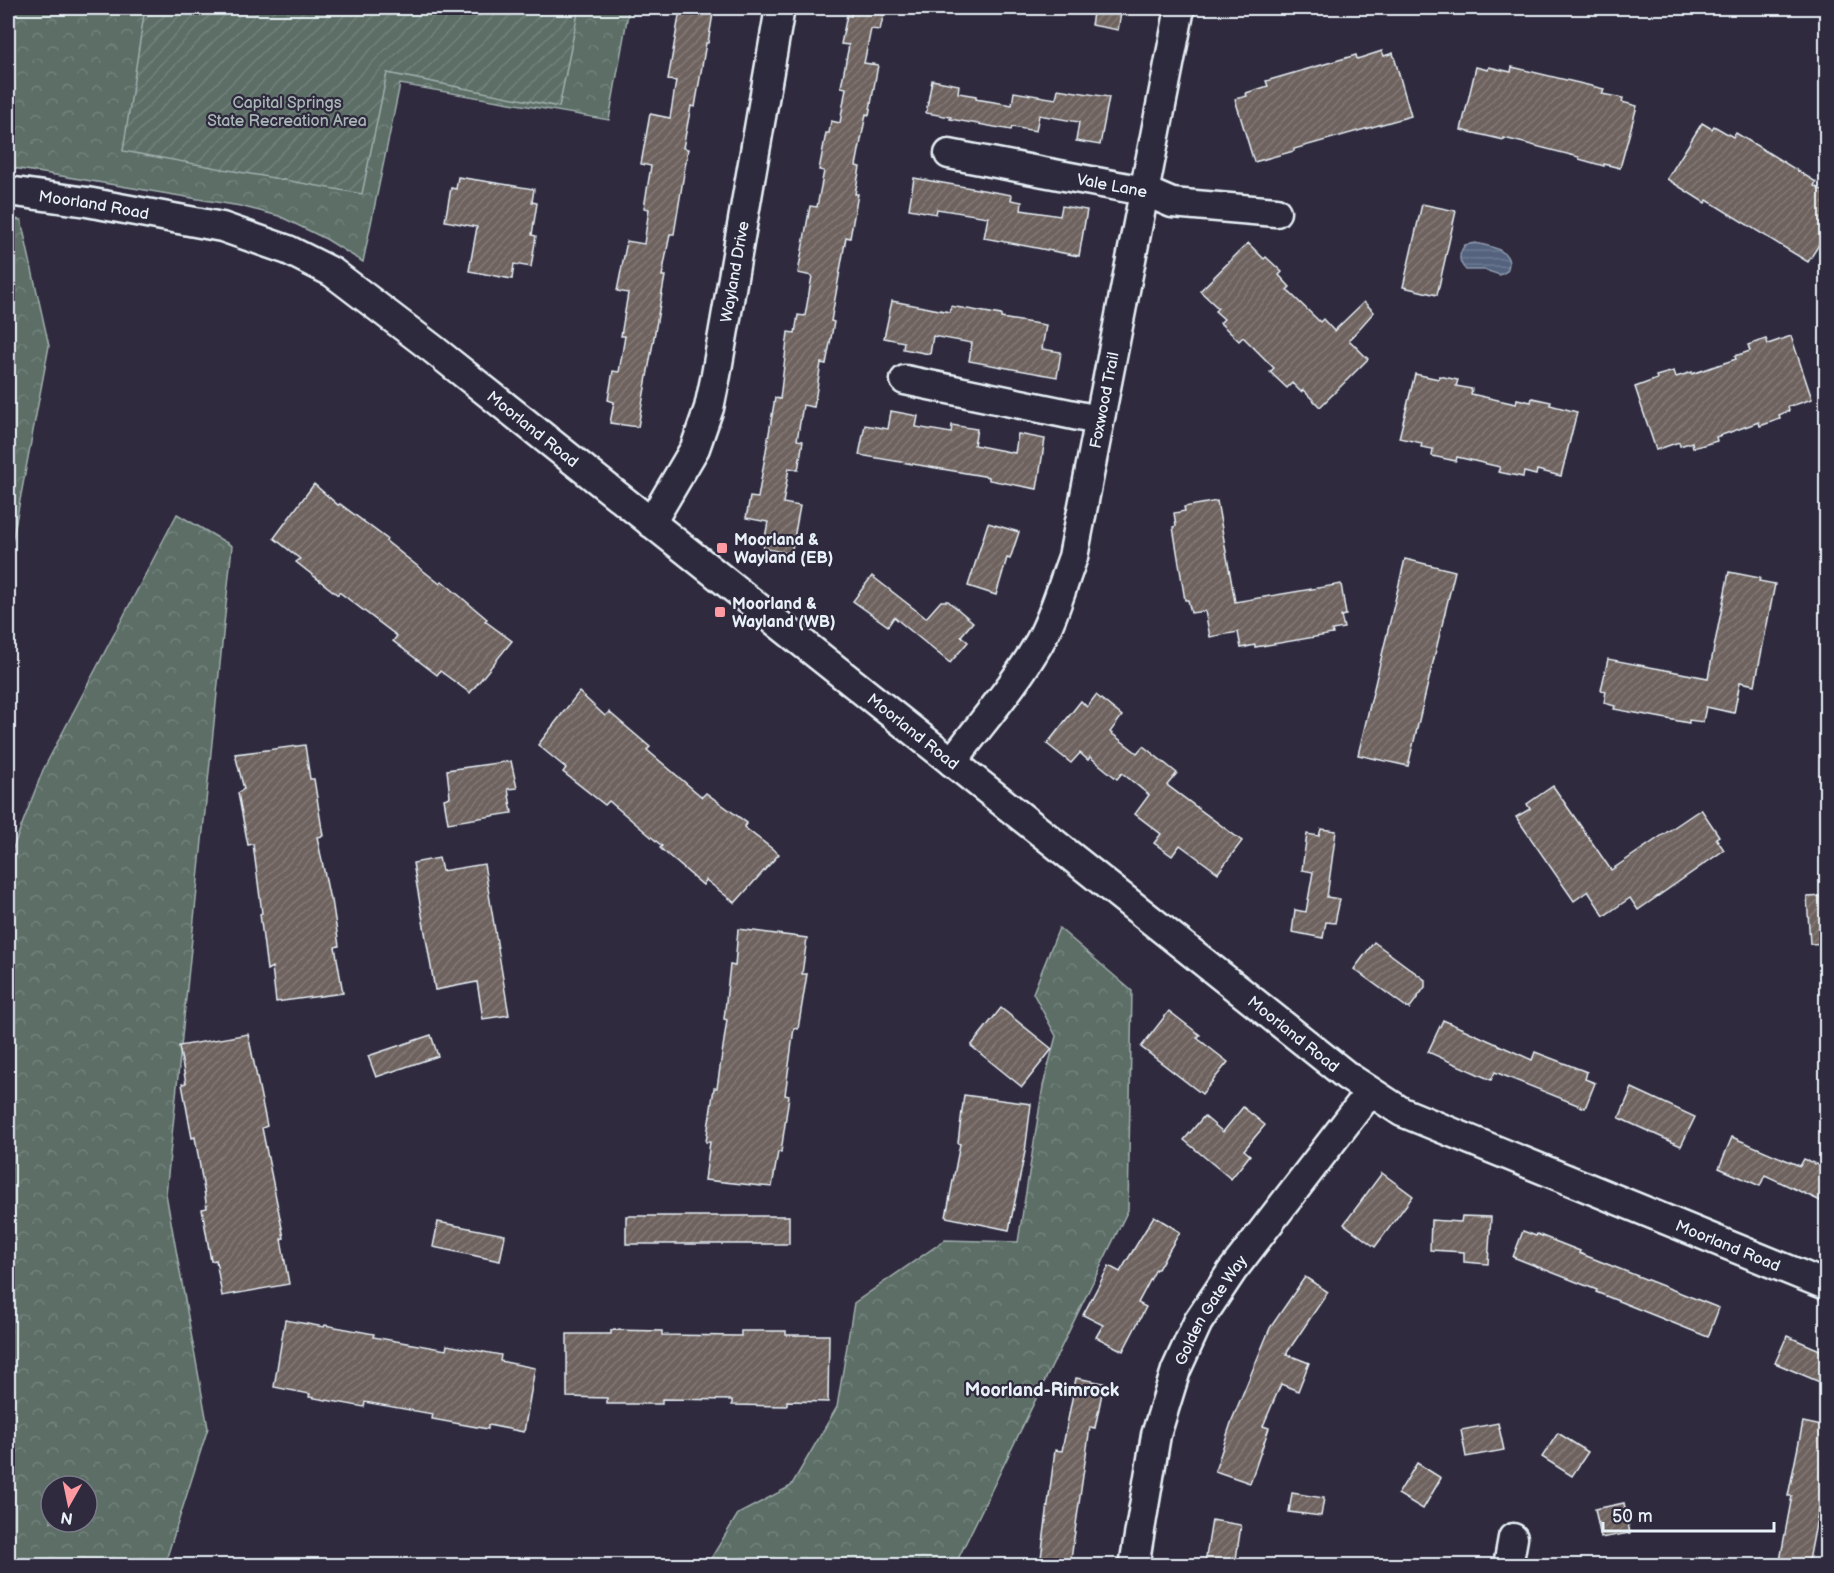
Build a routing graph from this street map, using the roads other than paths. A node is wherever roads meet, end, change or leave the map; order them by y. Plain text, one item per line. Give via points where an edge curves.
1 (780, 8) edge
2 (1180, 8) edge
3 (949, 154) dead end
4 (8, 191) edge
5 (1143, 191) junction
6 (1276, 212) dead end
7 (905, 380) dead end
8 (1098, 420) junction
9 (651, 523) junction
10 (952, 762) junction
11 (1370, 1092) junction
12 (1827, 1285) edge
13 (1513, 1538) dead end
14 (1134, 1566) edge
15 (1508, 1566) edge

1 - 9 street, Wayland Drive via 709,408 695,448
2 - 5 street, Foxwood Trail
3 - 5 street, Vale Lane
4 - 9 street, Moorland Road via 222,227 288,250 332,272
5 - 6 street, Vale Lane via 1172,203
5 - 8 street, Foxwood Trail
7 - 8 street
8 - 10 street, Foxwood Trail via 1073,557 1049,622 1038,644
9 - 10 street, Moorland Road
10 - 11 street, Moorland Road
11 - 12 street, Moorland Road via 1402,1112
11 - 14 street, Golden Gate Way via 1232,1271 1198,1322 1176,1370 1156,1435
13 - 15 street

